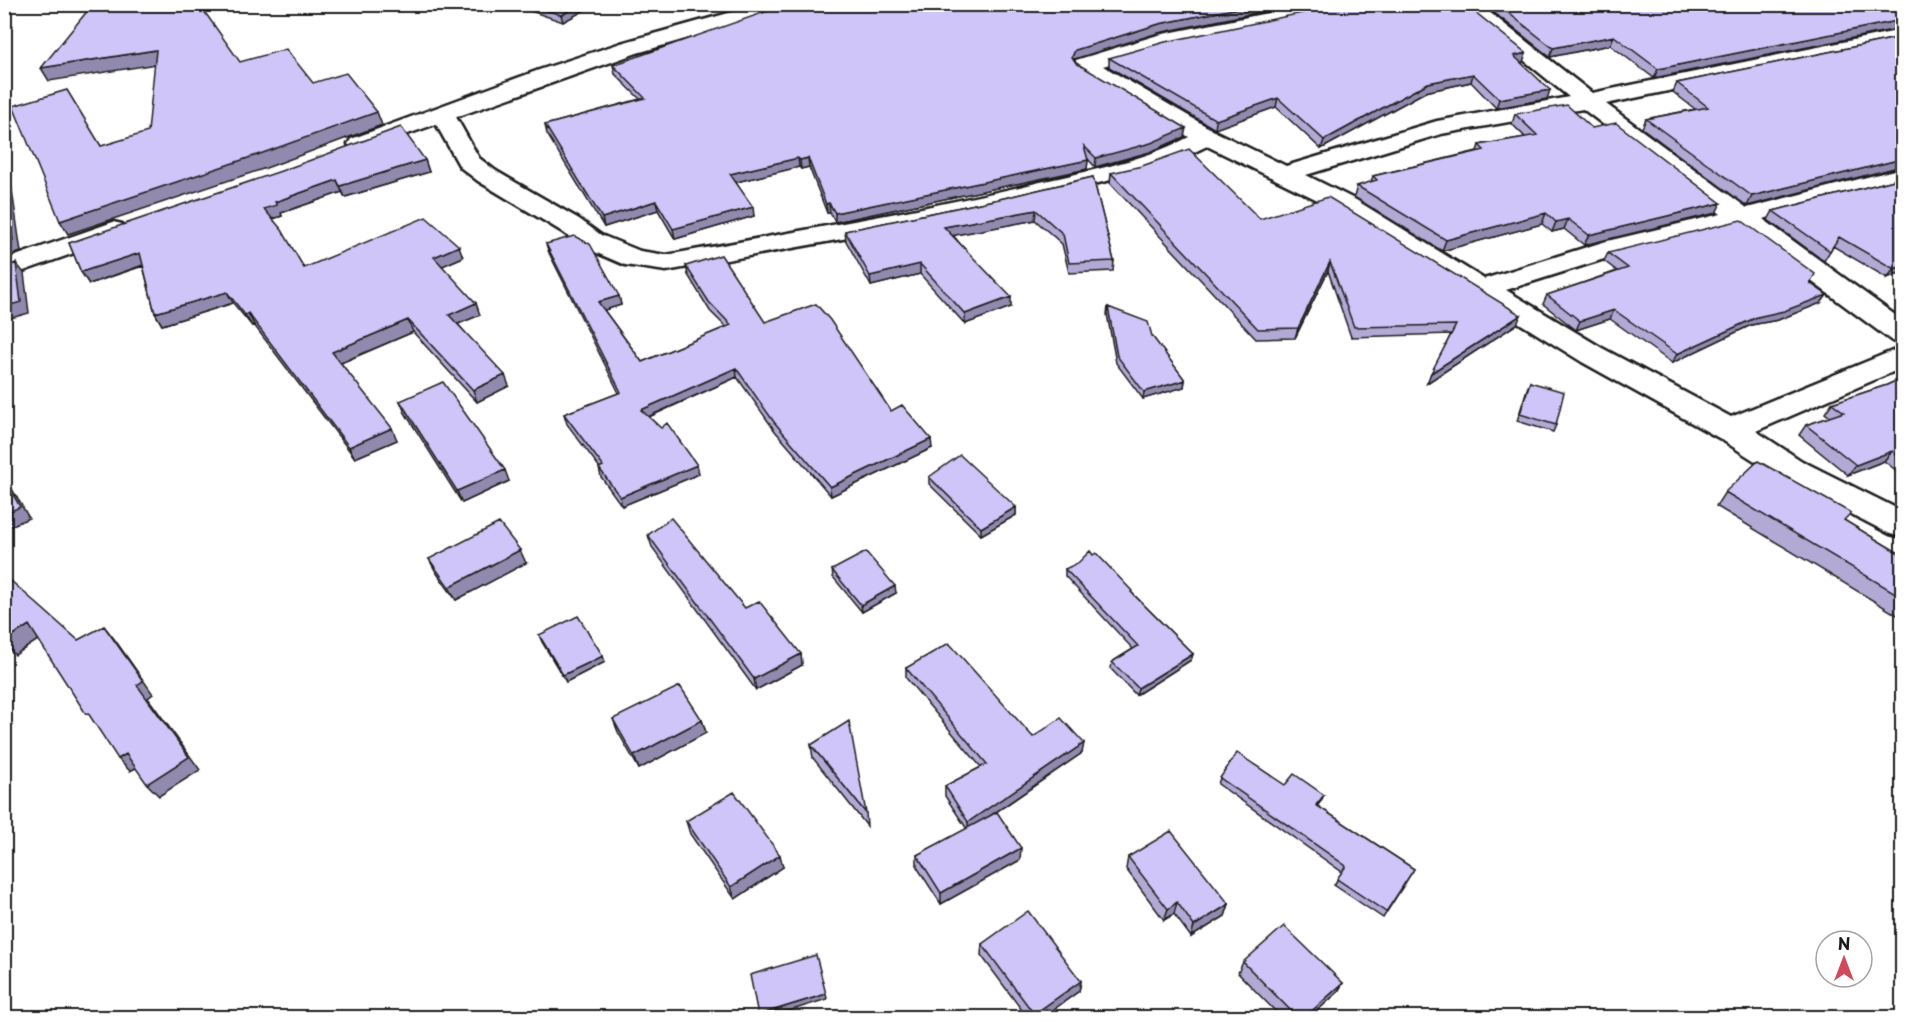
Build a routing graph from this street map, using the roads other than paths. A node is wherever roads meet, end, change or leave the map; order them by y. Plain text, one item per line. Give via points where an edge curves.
1 (786, 4) edge
2 (1465, 4) edge
3 (1340, 5) edge
4 (1902, 36) edge
5 (1586, 100) junction
6 (443, 114) junction
7 (1207, 137) junction
8 (344, 150) edge
9 (1284, 174) junction
10 (1902, 175) edge
11 (1742, 217) junction
12 (132, 223) edge
13 (4, 270) edge
14 (1481, 289) junction
15 (1902, 334) edge
16 (1902, 357) edge
17 (1730, 430) junction
18 (1902, 525) edge

1 - 6 street via 629,48
2 - 5 street
3 - 7 street via 1158,42 1084,65
4 - 5 street
5 - 9 street via 1437,128
5 - 11 street
6 - 7 street via 470,162 487,176 592,241 634,260 666,263 856,229 1114,174 1190,147
6 - 8 street
7 - 9 street
9 - 14 street via 1347,205
10 - 11 street
11 - 14 street via 1612,248
11 - 15 street
12 - 13 street
14 - 17 street
16 - 17 street
17 - 18 street via 1791,469

